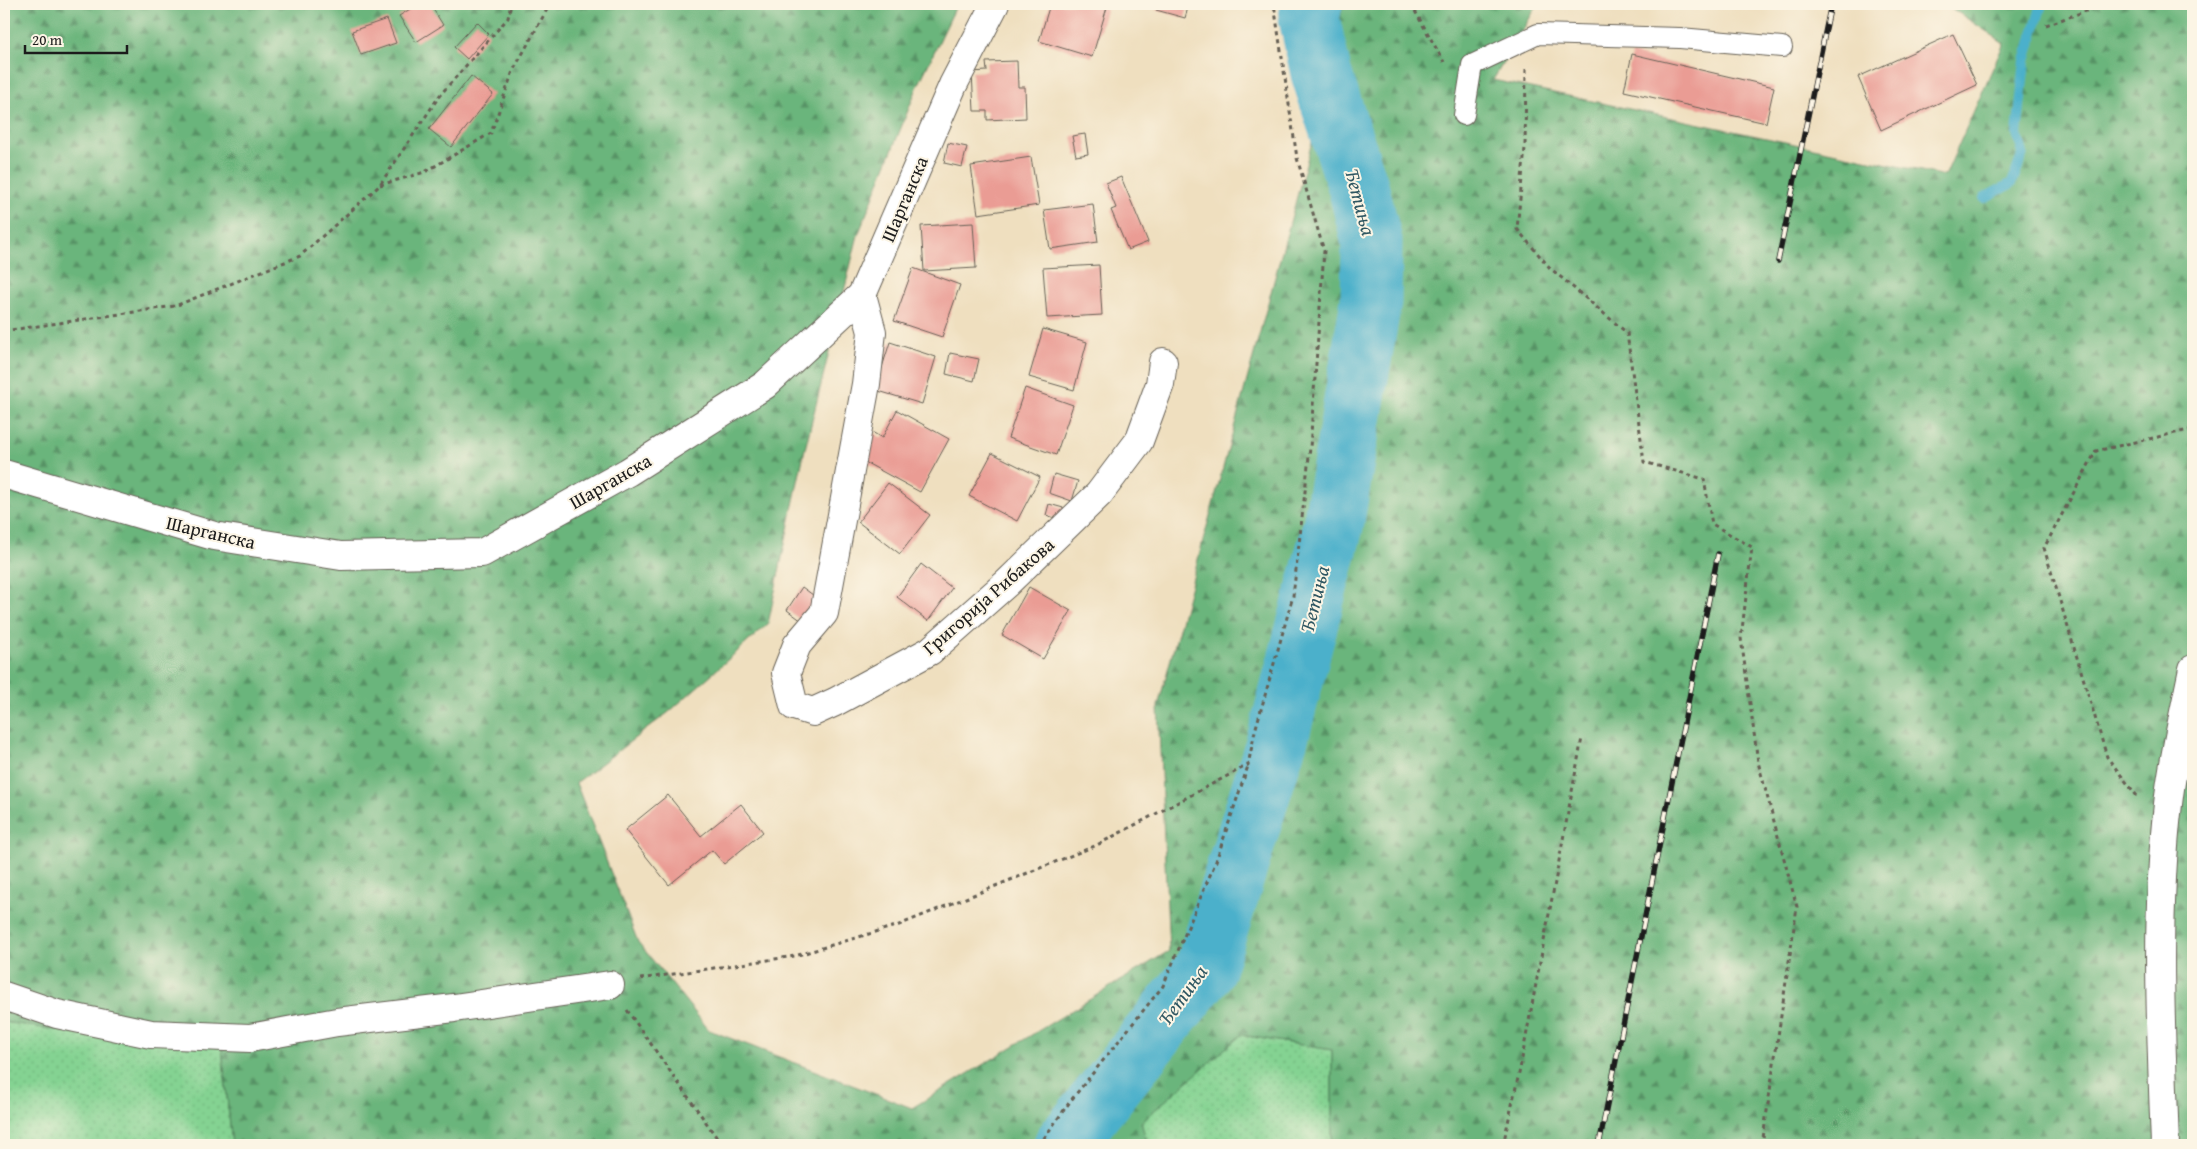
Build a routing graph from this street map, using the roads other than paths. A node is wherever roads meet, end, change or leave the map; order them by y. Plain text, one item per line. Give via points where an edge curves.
1 (995, 4) edge
2 (1782, 47) dead end
3 (1464, 115) dead end
4 (862, 295) junction
5 (1163, 362) dead end
6 (4, 474) edge
7 (2193, 669) edge
8 (610, 985) road end
9 (4, 996) edge
10 (2165, 1145) edge

1 - 4 street, Шарганска via 953,85
2 - 3 lane via 1680,38 1538,34 1472,65
4 - 5 street, Григорија Рибакова via 872,332 866,384 824,613 797,645 786,673 794,706 813,712 930,651 1099,494 1139,441 1160,384
4 - 6 street, Шарганска via 765,385 628,472 482,552 340,556 224,538
7 - 10 street via 2170,794 2162,895
8 - 9 street via 337,1022 250,1038 150,1034 57,1014

